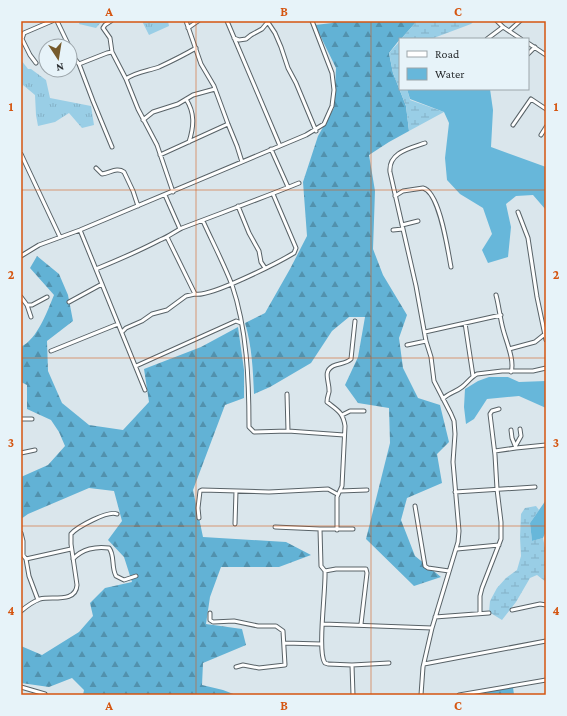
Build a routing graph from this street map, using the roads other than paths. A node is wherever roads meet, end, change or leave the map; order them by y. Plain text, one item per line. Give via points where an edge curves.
1 (52, 21) edge
2 (57, 21) edge
3 (111, 21) edge
4 (186, 21) edge
5 (198, 21) edge
6 (226, 21) edge
7 (312, 21) edge
8 (497, 21) edge
9 (520, 21) edge
10 (267, 22) edge
11 (503, 27) junction
12 (188, 28) junction
13 (21, 30) edge
14 (509, 31) junction
15 (24, 33) junction
16 (66, 38) edge
17 (234, 38) junction
18 (488, 38) edge
19 (520, 38) edge
20 (529, 44) edge
21 (196, 48) junction
22 (535, 48) junction
23 (112, 52) junction
24 (529, 53) edge
25 (546, 55) edge
26 (36, 63) dead end
27 (79, 64) joint
28 (126, 79) junction
29 (215, 89) junction
30 (186, 98) junction
31 (546, 109) edge
32 (143, 120) junction
33 (228, 124) junction
34 (513, 125) dead end
35 (546, 127) edge
36 (316, 130) junction
37 (541, 135) dead end
38 (189, 142) junction
39 (426, 143) dead end
40 (280, 146) junction
41 (112, 147) dead end
42 (271, 150) junction
43 (21, 154) edge
44 (160, 155) junction
45 (242, 162) junction
46 (96, 168) dead end
47 (299, 183) dead end
48 (288, 187) junction
49 (173, 192) junction
50 (273, 194) junction
51 (165, 195) junction
52 (395, 196) junction
53 (138, 206) junction
54 (238, 206) junction
55 (518, 212) dead end
56 (203, 221) junction
57 (418, 221) dead end
58 (403, 227) junction
59 (180, 229) junction
60 (80, 230) junction
61 (393, 230) dead end
62 (60, 237) junction
63 (167, 237) junction
64 (21, 256) edge
65 (264, 268) junction
66 (451, 268) dead end
67 (96, 269) junction
68 (102, 284) junction
69 (231, 284) junction
70 (195, 294) junction
71 (496, 295) dead end
72 (47, 297) dead end
73 (21, 299) edge
74 (70, 302) dead end
75 (27, 305) junction
76 (501, 315) junction
77 (31, 317) dead end
78 (355, 321) dead end
79 (241, 323) junction
80 (465, 323) junction
81 (118, 324) junction
82 (122, 332) junction
83 (425, 332) junction
84 (544, 334) junction
85 (546, 340) edge
86 (426, 341) junction
87 (407, 345) dead end
88 (509, 349) junction
89 (51, 351) dead end
90 (136, 366) junction
91 (546, 368) edge
92 (511, 372) junction
93 (473, 376) junction
94 (145, 390) dead end
95 (287, 394) dead end
96 (443, 399) junction
97 (499, 409) dead end
98 (364, 411) dead end
99 (342, 415) junction
100 (21, 418) edge
101 (32, 419) dead end
102 (520, 429) dead end
103 (511, 430) dead end
104 (288, 431) junction
105 (344, 435) junction
106 (546, 445) edge
107 (516, 446) junction
108 (35, 450) dead end
109 (495, 451) junction
110 (21, 453) edge
111 (535, 487) dead end
112 (497, 489) junction
113 (367, 490) dead end
114 (236, 491) junction
115 (455, 492) junction
116 (338, 493) junction
117 (415, 506) dead end
118 (117, 514) dead end
119 (200, 518) dead end
120 (235, 524) dead end
121 (275, 527) dead end
122 (320, 529) junction
123 (353, 529) dead end
124 (337, 530) junction
125 (21, 533) edge
126 (499, 545) junction
127 (71, 548) junction
128 (457, 549) junction
129 (73, 558) junction
130 (26, 560) junction
131 (326, 571) junction
132 (449, 571) junction
133 (136, 576) dead end
134 (38, 600) junction
135 (546, 605) edge
136 (512, 610) dead end
137 (21, 611) edge
138 (210, 613) dead end
139 (480, 613) junction
140 (489, 613) dead end
141 (435, 617) junction
142 (323, 624) junction
143 (361, 624) junction
144 (432, 628) junction
145 (546, 641) edge
146 (285, 642) junction
147 (321, 644) junction
148 (389, 663) dead end
149 (424, 664) junction
150 (352, 665) junction
151 (236, 667) dead end
152 (546, 680) edge
153 (21, 687) edge
154 (45, 694) edge
155 (353, 695) edge
156 (421, 695) edge
157 (459, 695) edge

1 - 15 street
2 - 16 street
3 - 23 street via 103,28 110,38
4 - 12 street
5 - 12 street
6 - 17 street
7 - 36 street via 332,73 334,90 328,118
8 - 11 street
9 - 14 street
10 - 17 street via 262,29 246,39
10 - 36 street via 275,33
11 - 14 street
11 - 18 street
12 - 21 street
13 - 15 street
14 - 19 street
15 - 26 street via 22,39
17 - 40 street
20 - 22 street
21 - 28 street via 173,61
21 - 29 street
22 - 24 street
22 - 25 street
23 - 27 street
23 - 28 street
27 - 41 street
28 - 32 street
29 - 30 street
29 - 33 street
30 - 32 street via 178,104 153,112
30 - 38 street via 193,118
31 - 34 street via 531,99
32 - 44 street
33 - 38 street
33 - 45 street
35 - 37 street
36 - 40 street
38 - 44 street
39 - 52 street via 402,151 391,161 390,176
40 - 42 street
42 - 45 street
42 - 48 street
43 - 62 street
44 - 49 street
45 - 49 street
46 - 53 street via 102,174 122,170
47 - 48 street
48 - 50 street
49 - 51 street
50 - 54 street
50 - 65 street via 296,248 294,253
51 - 53 street
51 - 59 street
52 - 58 street
52 - 66 street via 403,191 423,188 432,195 443,228
53 - 60 street
54 - 56 street
54 - 65 street
55 - 84 street via 528,238
56 - 59 street
56 - 69 street
57 - 58 street
58 - 61 street
58 - 83 street
59 - 63 street
60 - 62 street
60 - 67 street
62 - 64 street via 39,245
63 - 67 street
63 - 70 street
65 - 69 street
67 - 68 street
68 - 74 street
68 - 81 street
69 - 70 street via 205,294
69 - 79 street
70 - 82 street via 186,296 167,310 152,314
71 - 76 street
72 - 75 street
73 - 75 street
75 - 77 street
76 - 80 street
76 - 88 street
78 - 99 street via 351,359 332,367 326,376 329,387 327,402
79 - 90 street via 236,321
79 - 104 street via 245,345 249,427 254,432
80 - 83 street
80 - 93 street
81 - 82 street
81 - 89 street
82 - 90 street
83 - 86 street
84 - 85 street
84 - 88 street via 535,342
86 - 87 street
86 - 96 street via 434,381
88 - 92 street
90 - 94 street
91 - 92 street
92 - 93 street via 490,372
93 - 96 street via 462,387
95 - 104 street
96 - 115 street via 454,421
97 - 109 street via 490,414
98 - 99 street via 350,411
99 - 105 street via 345,424
100 - 101 street
102 - 107 street via 521,436
103 - 107 street
104 - 105 street
105 - 116 street via 342,486
106 - 107 street
107 - 109 street
108 - 110 street
109 - 112 street
111 - 112 street
112 - 115 street
112 - 126 street via 501,522
113 - 116 street
114 - 116 street via 328,489
114 - 119 street via 200,491
114 - 120 street
115 - 128 street via 459,531
116 - 124 street
117 - 132 street via 424,566
118 - 127 street via 96,518 71,532
121 - 122 street
122 - 124 street
122 - 131 street via 321,566
123 - 124 street
125 - 130 street via 23,555
126 - 128 street
126 - 139 street via 482,588
127 - 129 street
127 - 130 street
128 - 132 street
129 - 133 street via 91,549 109,548 116,576 124,580
129 - 134 street via 77,585 75,593 67,597
130 - 134 street
131 - 142 street
131 - 143 street via 366,569
132 - 141 street
134 - 137 street
135 - 136 street
138 - 146 street via 210,620 213,622 234,621 278,627 283,631
139 - 140 street
139 - 141 street
141 - 144 street
142 - 143 street
142 - 147 street
143 - 144 street
144 - 149 street
145 - 149 street
146 - 147 street
146 - 151 street via 285,665
147 - 150 street via 325,663
148 - 150 street
149 - 156 street
150 - 155 street
152 - 157 street
153 - 154 street

